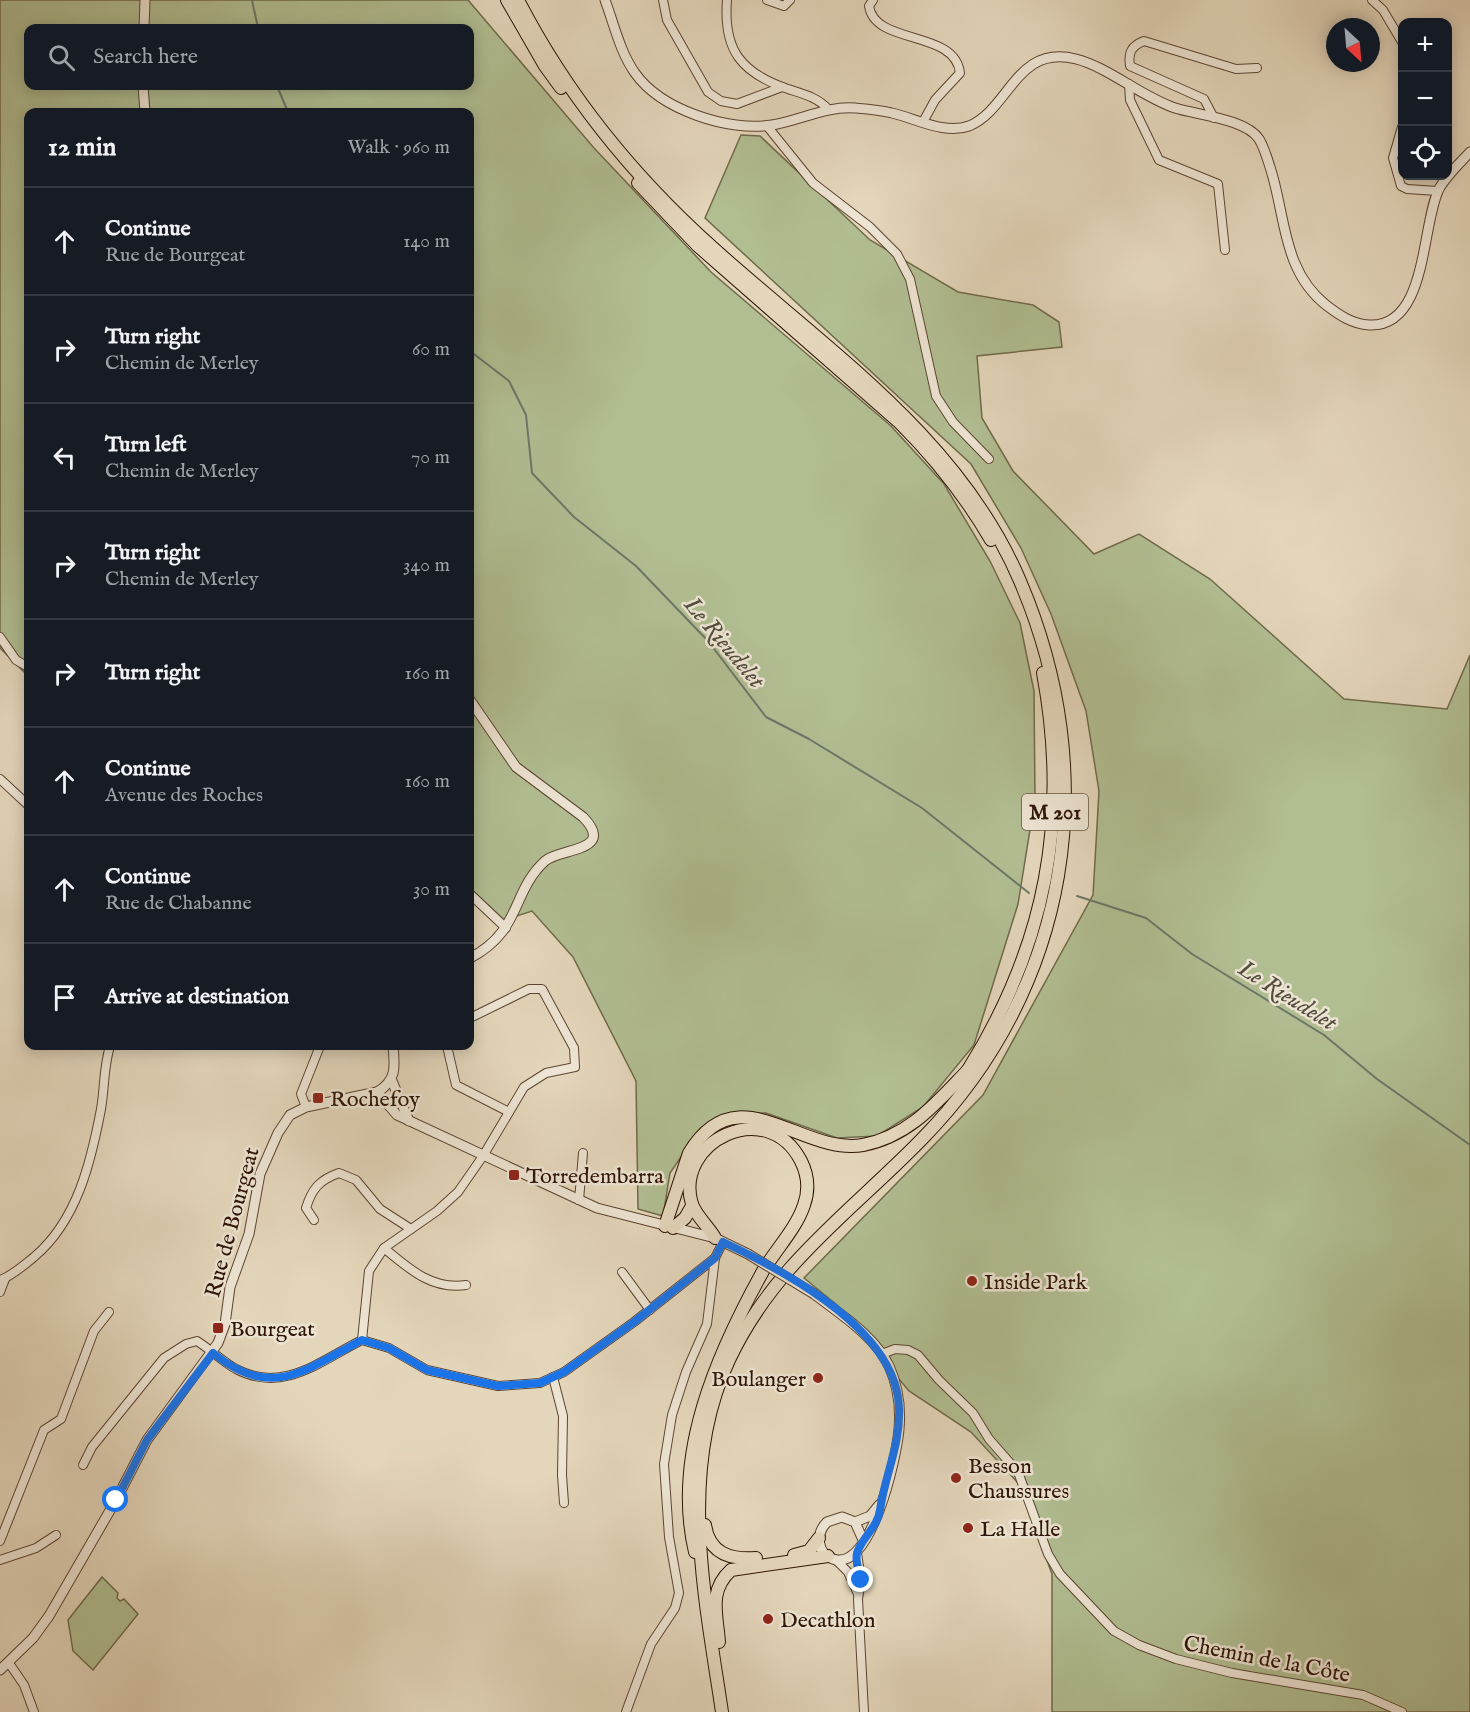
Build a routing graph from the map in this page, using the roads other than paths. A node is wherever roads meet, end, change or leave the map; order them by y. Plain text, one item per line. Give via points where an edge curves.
1 (145, 0) edge
2 (507, 0) edge
3 (518, 0) edge
4 (605, 0) edge
5 (663, 0) edge
6 (727, 0) edge
7 (767, 0) edge
8 (790, 0) edge
9 (873, 0) edge
10 (1372, 0) edge
11 (144, 24) edge
12 (1398, 35) edge
13 (1257, 69) dead end
14 (1129, 84) junction
15 (782, 87) junction
16 (143, 90) edge
17 (145, 108) edge
18 (828, 109) junction
19 (1214, 118) junction
20 (923, 122) junction
21 (767, 126) junction
22 (1398, 141) edge
23 (1470, 152) edge
24 (1398, 176) edge
25 (1399, 180) edge
26 (1438, 191) junction
27 (1225, 250) dead end
28 (989, 459) dead end
29 (0, 637) edge
30 (24, 665) edge
31 (474, 706) edge
32 (0, 779) edge
33 (24, 801) edge
34 (474, 898) edge
35 (506, 928) junction
36 (474, 955) edge
37 (474, 1015) edge
38 (109, 1050) edge
39 (318, 1050) edge
40 (393, 1050) edge
41 (448, 1050) edge
42 (969, 1069) junction
43 (392, 1081) junction
44 (377, 1092) junction
45 (306, 1107) junction
46 (509, 1112) junction
47 (409, 1121) junction
48 (583, 1153) dead end
49 (483, 1156) junction
50 (579, 1200) junction
51 (692, 1206) junction
52 (314, 1220) dead end
53 (669, 1227) junction
54 (411, 1229) junction
55 (719, 1240) junction
56 (384, 1248) junction
57 (715, 1258) junction
58 (622, 1272) dead end
59 (2, 1279) edge
60 (466, 1285) dead end
61 (0, 1292) edge
62 (650, 1310) junction
63 (109, 1312) dead end
64 (362, 1340) junction
65 (213, 1353) junction
66 (882, 1354) junction
67 (553, 1377) junction
68 (83, 1465) dead end
69 (700, 1477) junction
70 (564, 1503) dead end
71 (881, 1503) junction
72 (855, 1522) junction
73 (56, 1535) dead end
74 (819, 1538) junction
75 (0, 1540) edge
76 (863, 1540) junction
77 (858, 1553) junction
78 (696, 1556) junction
79 (832, 1558) junction
80 (0, 1560) edge
81 (858, 1594) junction
82 (9, 1663) junction
83 (0, 1670) edge
84 (34, 1712) edge
85 (626, 1712) edge
86 (715, 1712) edge
87 (722, 1712) edge
88 (864, 1712) edge
89 (1402, 1712) edge

1 - 11 street
2 - 42 highway, M 201 via 545,66 614,156 698,246 926,449 976,514 1012,579 1034,635 1047,693 1054,746 1055,812 1046,881 1025,956 998,1019
3 - 69 highway, M 201 via 536,36 576,97 641,175 708,244 910,420 952,467 988,518 1024,589 1044,648 1062,727 1066,794 1056,889 1025,987 991,1050 931,1130 807,1247 762,1301 728,1362 710,1420
4 - 21 street via 635,74 655,94 685,111 710,119
5 - 15 street via 667,20 708,92 721,101 737,104
6 - 15 street via 733,52 744,67
7 - 8 street via 784,6
9 - 20 street via 870,12 882,23 952,53 959,61 960,73 935,100
10 - 12 street
13 - 19 street via 1236,69 1144,41 1132,48 1130,66 1204,99
14 - 19 street via 1158,101
14 - 20 street via 1076,59 1057,58 1035,63 1018,75 985,117 967,127 948,129
14 - 27 street via 1130,100 1159,160 1218,184
15 - 18 street via 820,100
16 - 17 street
18 - 20 street via 891,112
18 - 21 street
19 - 26 street via 1248,128 1259,138 1274,179 1296,271 1314,296 1342,318 1372,325 1397,315 1407,306
21 - 28 street via 813,183 870,227 897,254 910,279 936,396 953,422
22 - 24 street via 1393,158
23 - 26 street
25 - 26 street via 1407,189
29 - 30 street
31 - 35 street via 516,767 583,817 593,831 585,847 546,859
32 - 33 street
34 - 35 street
35 - 36 street via 496,941
37 - 46 street via 529,989 542,989 574,1048 575,1066 546,1073 524,1087
38 - 59 street via 103,1070 101,1107 78,1196 64,1225 46,1247
39 - 45 street via 301,1094
40 - 43 street
41 - 46 street via 456,1085
42 - 53 highway via 921,1118 897,1134 869,1143 842,1144 753,1117 716,1125 689,1154
42 - 78 highway, M 201 via 919,1132 804,1242 745,1321 716,1382 702,1428 693,1494
43 - 44 street, Rue de Bourgeat
43 - 47 street
44 - 45 street, Rue de Bourgeat
44 - 47 street via 397,1115
45 - 65 street, Rue de Bourgeat via 290,1115 266,1157 243,1255 230,1287 223,1332
46 - 49 street
47 - 49 street
48 - 50 street
49 - 50 street
49 - 54 street via 458,1192
50 - 53 street
51 - 53 highway via 685,1218
51 - 55 highway
51 - 78 highway via 690,1188 700,1155 733,1130 750,1127 765,1131 784,1141 801,1160 807,1180 805,1204 745,1304 709,1389 697,1434 690,1486 691,1536
52 - 54 street via 306,1208 311,1191 324,1178 339,1173 356,1180 380,1209
53 - 55 street
54 - 56 street
55 - 57 street
55 - 66 street, bridge via 814,1294
56 - 60 street via 410,1270 439,1285
56 - 64 street via 369,1271
57 - 62 street
57 - 85 street via 707,1324 672,1415 664,1464 669,1537 679,1593 675,1608 651,1644
58 - 62 street
59 - 61 street
62 - 67 street
63 - 75 street via 94,1331 61,1419 44,1430
64 - 65 street via 283,1379 252,1376
64 - 67 street via 389,1348 427,1370 498,1386 528,1385
65 - 68 street via 197,1341 164,1358 92,1447
65 - 82 street, Rue de Bourgeat via 147,1440 49,1616
66 - 71 street via 893,1377 900,1408 895,1450
66 - 89 street, Chemin de la Côte via 895,1349 918,1355 973,1413 988,1439 1018,1472 1048,1554 1060,1574 1114,1631 1176,1659 1232,1673 1363,1695
67 - 70 street via 563,1416
69 - 74 highway via 706,1534 722,1554 747,1559 798,1554 808,1551
69 - 87 highway, M 201 via 703,1582
71 - 72 street via 870,1516
71 - 76 street via 877,1521
72 - 74 street via 834,1518 823,1526
72 - 76 street
73 - 80 street via 36,1548
74 - 79 street via 823,1551
76 - 77 street
77 - 79 street via 848,1559
77 - 81 street
78 - 86 highway, M 201
79 - 81 street via 848,1572
79 - 87 highway via 746,1566 731,1570 723,1578 715,1593
81 - 88 street
82 - 83 street, Rue de Bourgeat
82 - 84 street via 24,1685

